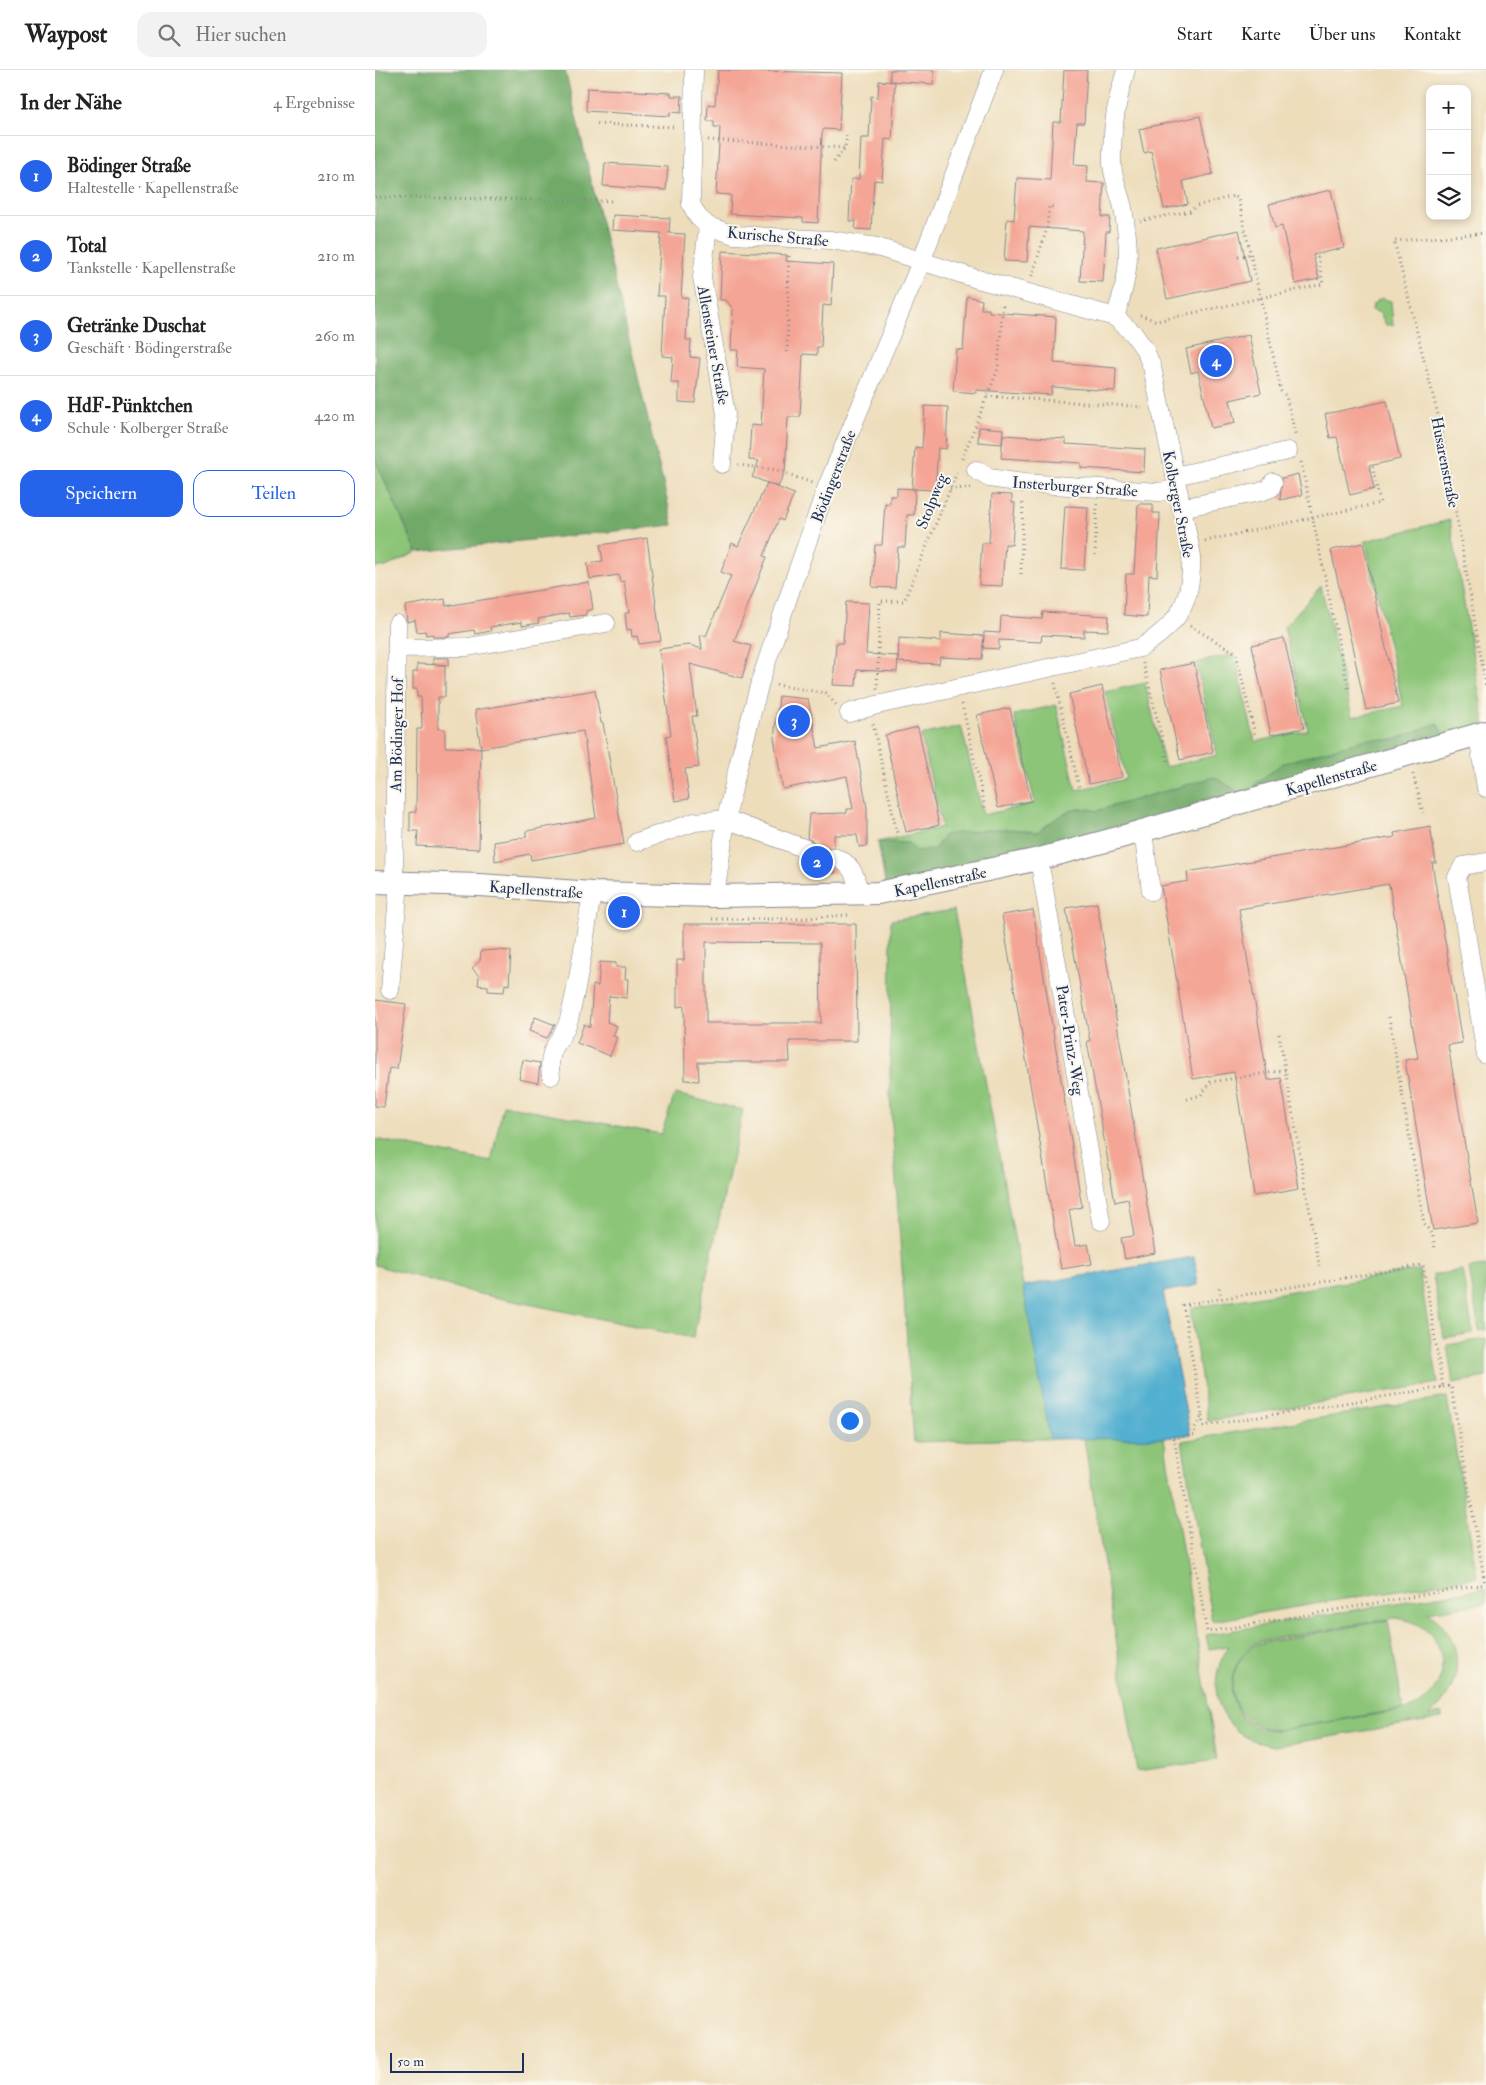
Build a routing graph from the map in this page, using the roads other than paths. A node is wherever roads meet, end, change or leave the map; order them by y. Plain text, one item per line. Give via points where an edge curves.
1 (693, 70) edge
2 (994, 70) edge
3 (1126, 70) edge
4 (708, 226) junction
5 (921, 262) junction
6 (1115, 317) junction
7 (1295, 450) road end
8 (722, 464) road end
9 (976, 470) dead end
10 (1273, 482) dead end
11 (1176, 483) junction
12 (1181, 508) junction
13 (606, 622) dead end
14 (397, 624) dead end
15 (398, 648) junction
16 (849, 713) road end
17 (1482, 734) edge
18 (1486, 788) edge
19 (727, 819) junction
20 (1143, 832) junction
21 (637, 842) dead end
22 (806, 849) tunnel mouth
23 (834, 857) tunnel mouth
24 (1039, 859) junction
25 (1486, 862) edge
26 (389, 882) edge
27 (1151, 891) dead end
28 (592, 893) junction
29 (715, 896) junction
30 (857, 905) junction
31 (390, 990) dead end
32 (1486, 1055) edge
33 (551, 1076) dead end
34 (1101, 1222) dead end

1 - 4 street, Kurische Straße via 691,204 698,218
2 - 5 street, Bödingerstraße
3 - 6 street via 1112,131 1112,166 1129,258
4 - 5 street, Kurische Straße via 734,235 830,240 877,247
4 - 8 street, Allensteiner Straße via 702,276 726,414
5 - 6 street, Kolberger Straße
5 - 19 street, Bödingerstraße via 826,489 760,682
6 - 11 street, Kolberger Straße via 1133,333 1152,367
7 - 11 street, Insterburger Straße
9 - 11 street, Insterburger Straße via 989,478 1024,483 1159,492
10 - 12 street via 1271,488 1260,492
11 - 12 street, Kolberger Straße
12 - 16 street, Kolberger Straße via 1189,545 1191,573 1188,596 1162,635 1140,648
13 - 15 street via 468,647
14 - 15 street, Am Bödinger Hof
15 - 26 street, Am Bödinger Hof
17 - 18 street
17 - 20 main road, Kapellenstraße
19 - 21 street via 695,822
19 - 22 street
19 - 29 street, Bödingerstraße
20 - 24 main road, Kapellenstraße
20 - 27 street
23 - 30 street via 847,862 853,871
24 - 30 main road, Kapellenstraße via 901,890
24 - 34 street, Pater-Prinz-Weg
25 - 32 street via 1463,866 1457,877
26 - 28 main road, Kapellenstraße
26 - 31 street, Am Bödinger Hof
28 - 29 main road, Kapellenstraße
28 - 33 street via 578,983 568,1022 549,1059
29 - 30 main road, Kapellenstraße

